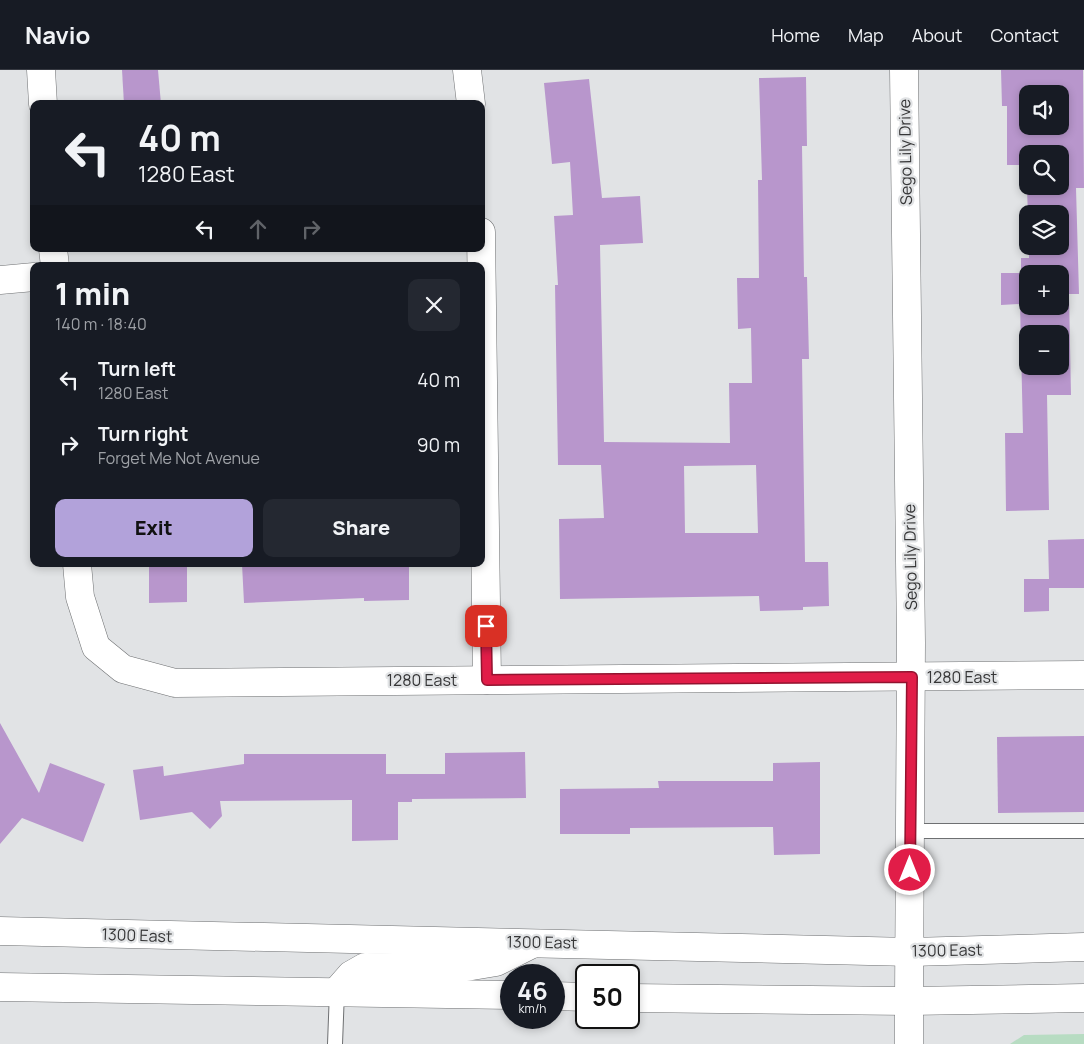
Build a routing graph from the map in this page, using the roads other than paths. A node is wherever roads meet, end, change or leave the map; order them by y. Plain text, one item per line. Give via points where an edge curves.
1 (40, 70) edge
2 (467, 70) edge
3 (904, 70) edge
4 (43, 100) edge
5 (471, 100) edge
6 (30, 277) edge
7 (0, 280) edge
8 (485, 531) edge
9 (77, 567) edge
10 (1084, 676) edge
11 (912, 677) junction
12 (487, 680) junction
13 (910, 831) junction
14 (1084, 831) edge
15 (0, 931) edge
16 (536, 942) junction
17 (1084, 947) edge
18 (910, 952) junction
19 (0, 987) edge
20 (337, 990) junction
21 (500, 995) edge
22 (640, 998) edge
23 (1084, 998) edge
24 (909, 1001) junction
25 (335, 1044) edge
26 (910, 1044) edge

1 - 4 main road
2 - 5 main road
3 - 11 main road, Sego Lily Drive
6 - 7 main road
8 - 12 main road
9 - 12 main road, 1280 East via 80,597 96,647 123,669 175,683
10 - 11 main road, 1280 East
11 - 12 main road, 1280 East
11 - 13 main road, Sego Lily Drive
13 - 14 lane
13 - 18 main road, Sego Lily Drive
15 - 16 main road, 1300 East
16 - 18 main road, 1300 East
16 - 20 main road via 496,962 460,968 365,967
17 - 18 main road, 1300 East
18 - 24 main road, Sego Lily Drive
19 - 20 main road
20 - 21 main road
20 - 25 lane
22 - 24 main road
23 - 24 main road
24 - 26 main road, Sego Lily Drive

